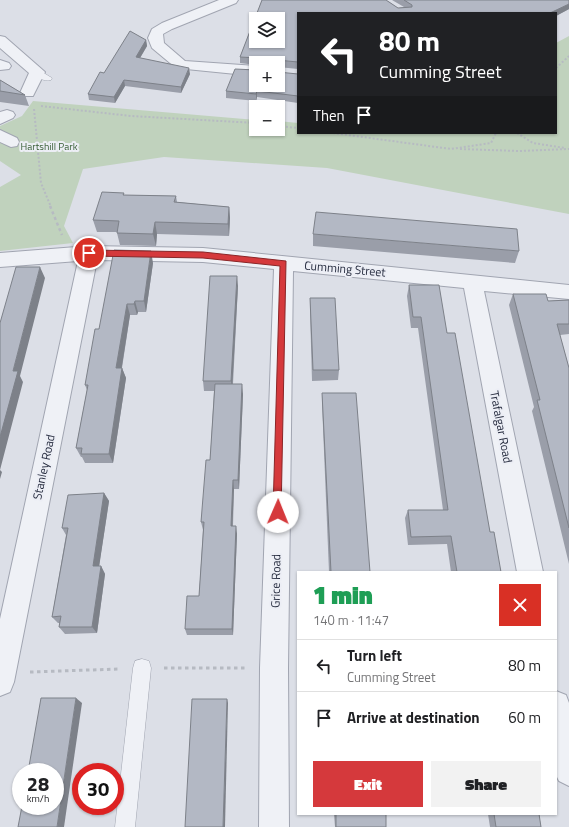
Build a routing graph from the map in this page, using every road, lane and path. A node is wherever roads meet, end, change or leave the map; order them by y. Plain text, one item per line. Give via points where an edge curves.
1 (231, 0) edge
2 (0, 40) edge
3 (569, 56) edge
4 (557, 67) edge
5 (249, 70) edge
6 (28, 93) dead end
7 (249, 123) edge
8 (285, 127) edge
9 (297, 128) edge
10 (340, 134) edge
11 (496, 134) edge
12 (518, 134) edge
13 (569, 148) edge
14 (451, 149) junction
15 (80, 253) junction
16 (0, 260) edge
17 (284, 264) junction
18 (472, 281) junction
19 (569, 292) edge
20 (530, 571) edge
21 (142, 668) dead end
22 (1, 670) edge
23 (557, 711) edge
24 (569, 771) edge
25 (125, 827) edge
26 (274, 827) edge

1 - 5 street via 167,26 157,32 155,38 158,45 182,64
2 - 6 street via 42,75
3 - 4 path
7 - 15 path via 131,116 34,105 41,183
8 - 9 path
10 - 14 path
11 - 14 path via 491,143
12 - 13 path via 536,144
13 - 14 path via 519,151
15 - 16 street, Cumming Street
15 - 17 street, Cumming Street via 203,255
15 - 22 street, Stanley Road
17 - 18 street, Cumming Street
17 - 26 street, Grice Road via 274,668
18 - 19 street, Cumming Street
18 - 20 street, Trafalgar Road
21 - 25 lane
23 - 24 street

